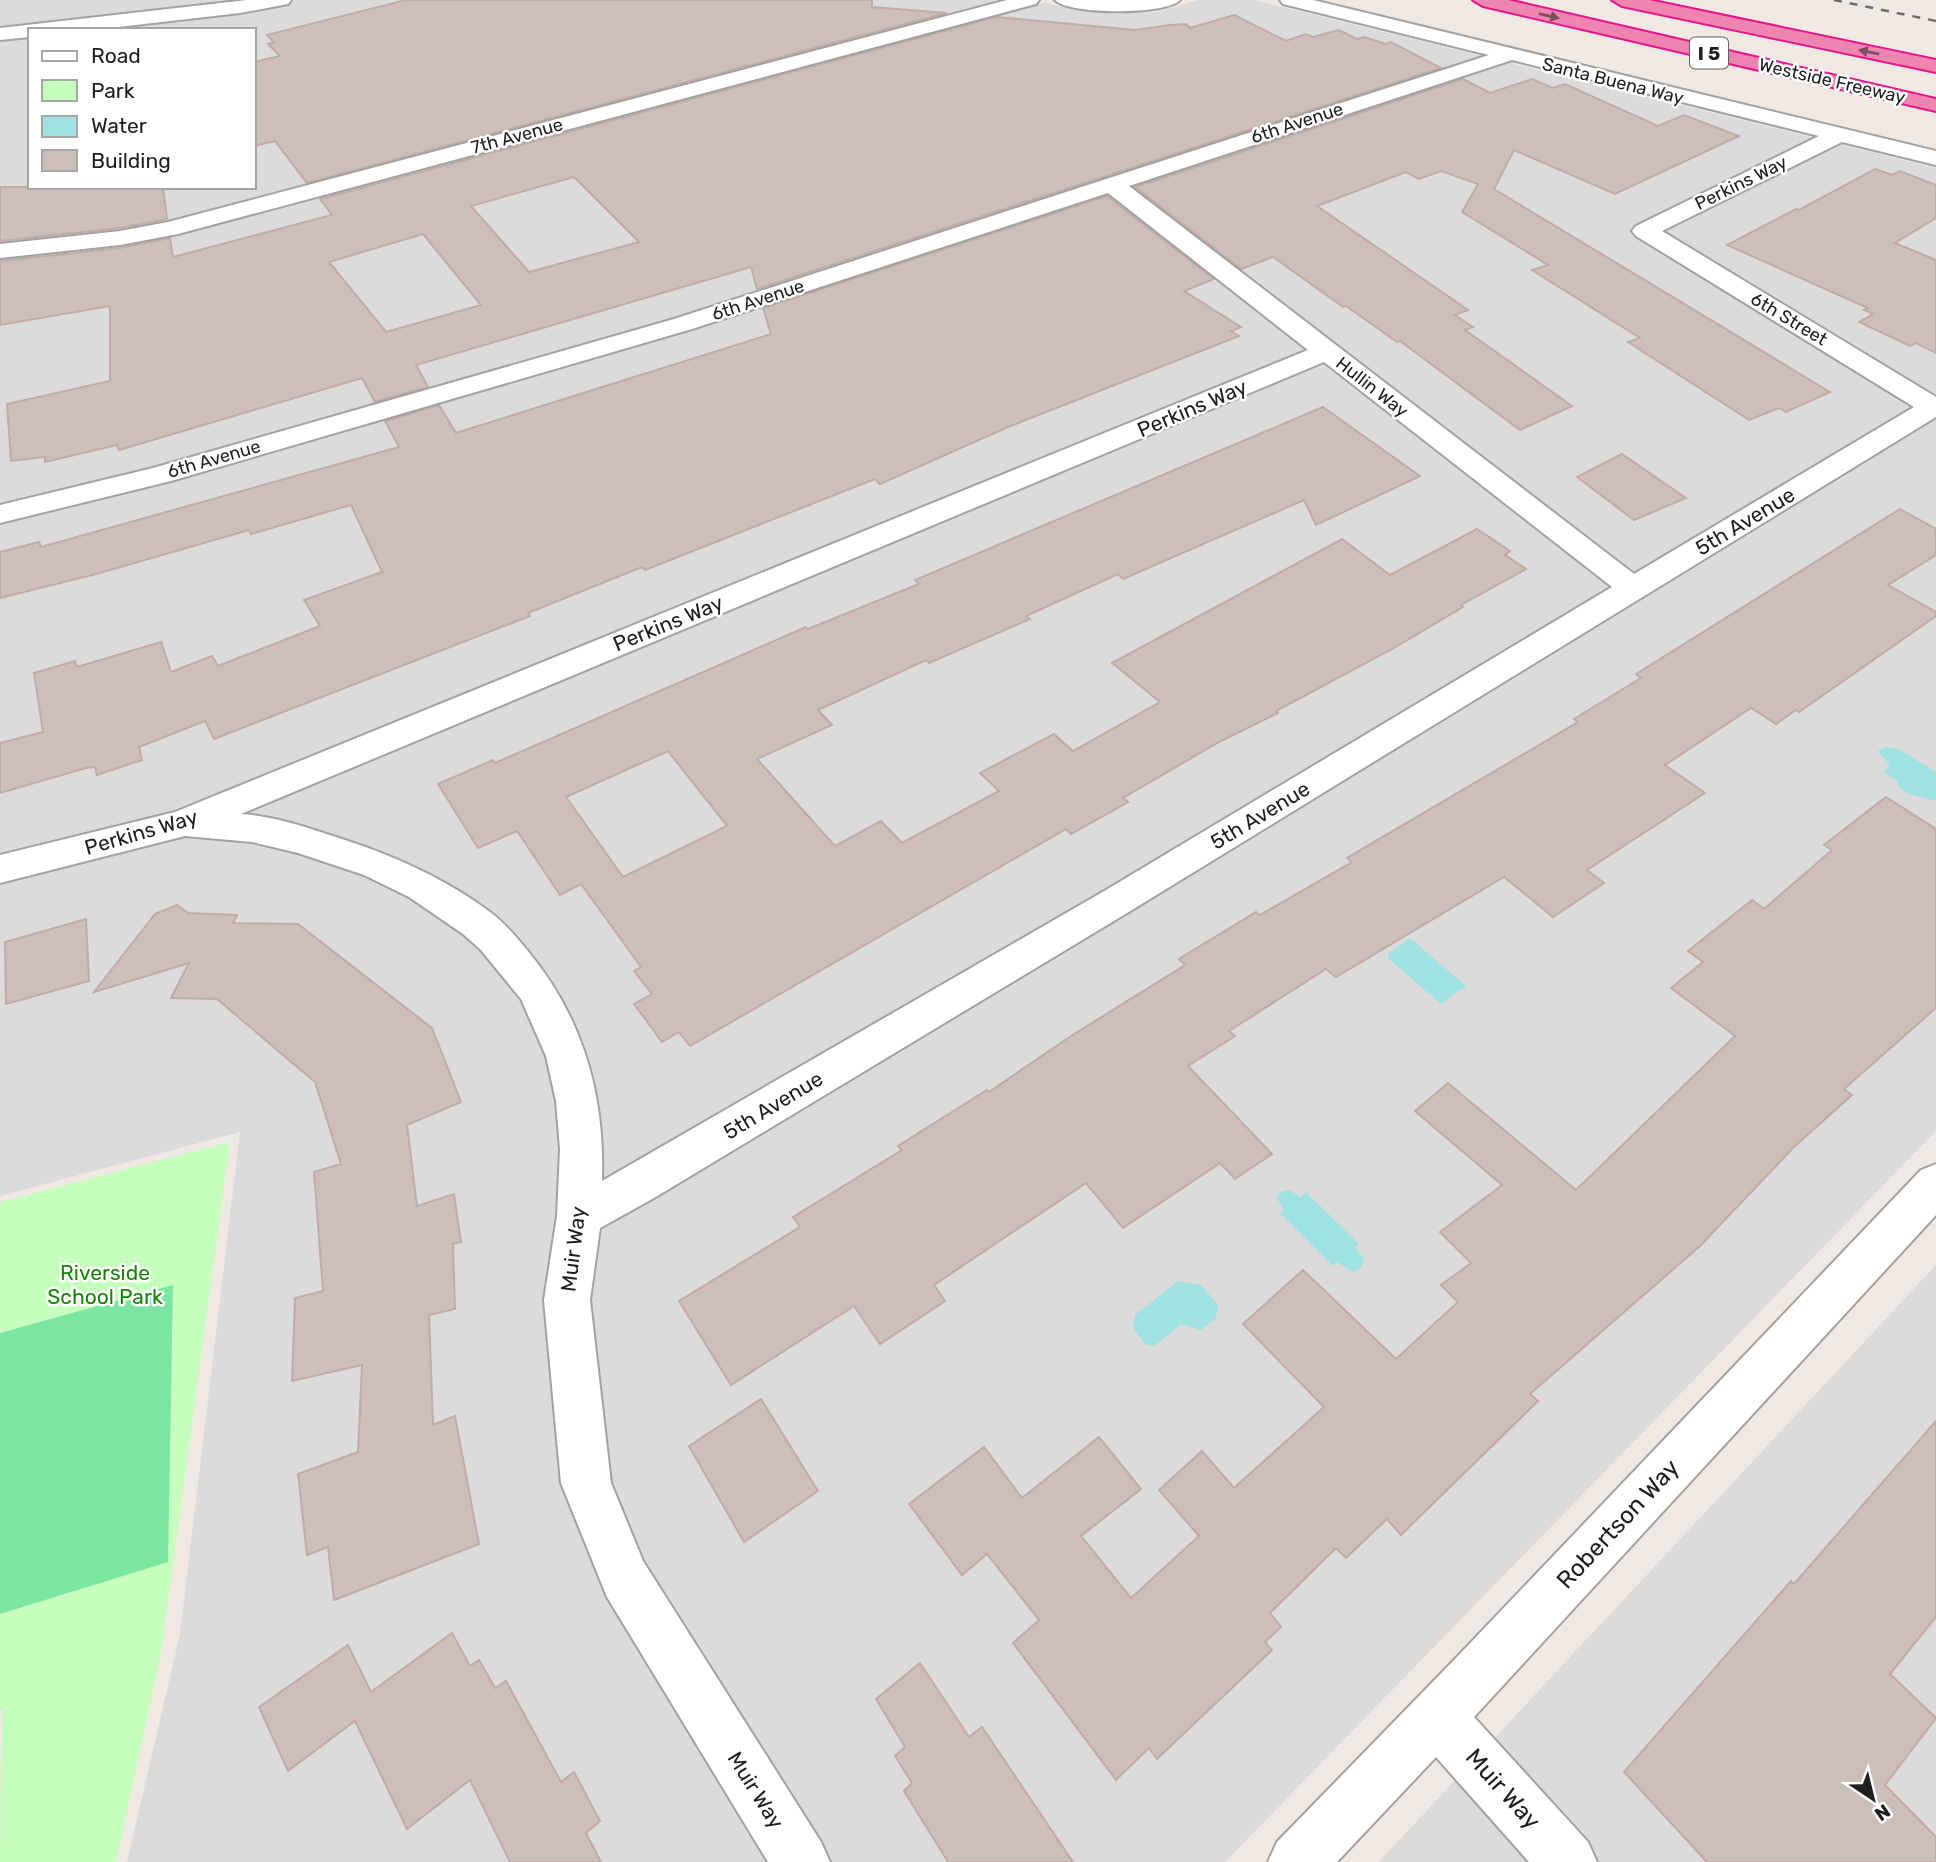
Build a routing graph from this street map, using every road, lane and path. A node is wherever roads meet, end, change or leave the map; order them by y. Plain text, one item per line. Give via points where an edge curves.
1 (281, 0) edge
2 (1029, 0) edge
3 (1065, 0) edge
4 (1170, 0) edge
5 (1290, 0) edge
6 (1483, 0) edge
7 (1622, 0) edge
8 (56, 28) edge
9 (28, 31) edge
10 (0, 34) edge
11 (1508, 55) junction
12 (1936, 66) edge
13 (1936, 105) edge
14 (1839, 135) junction
15 (1936, 158) edge
16 (1110, 184) junction
17 (1644, 231) joint
18 (0, 251) edge
19 (1326, 352) junction
20 (1935, 406) edge
21 (0, 514) edge
22 (1634, 589) junction
23 (183, 823) junction
24 (0, 869) edge
25 (1936, 1184) edge
26 (579, 1216) junction
27 (1436, 1716) junction
28 (801, 1862) edge
29 (1297, 1862) edge
30 (1568, 1862) edge

1 - 8 street
2 - 18 street, 7th Avenue via 170,229
3 - 4 street via 1117,7
5 - 11 street, Santa Buena Way
6 -> 13 highway, Westside Freeway / I 5
12 -> 7 highway, Westside Freeway / I 5
9 - 10 street
11 - 14 street, Santa Buena Way
11 - 16 street, 6th Avenue
14 - 15 street, Santa Buena Way
14 - 17 street, Perkins Way
16 - 19 street, Hullin Way
16 - 21 street, 6th Avenue via 683,324 161,475
17 - 20 street, 6th Street
19 - 22 street, Hullin Way
19 - 23 street, Perkins Way
20 - 22 street, 5th Avenue
22 - 26 street, 5th Avenue via 1095,915
23 - 24 street, Perkins Way
23 - 26 street, Muir Way via 252,828 302,839 377,865 452,905 494,938 537,990 567,1056 578,1101 582,1149
25 - 27 street, Robertson Way
26 - 28 street, Muir Way via 567,1300 586,1483 625,1579
27 - 29 street, Robertson Way
27 - 30 street, Muir Way

